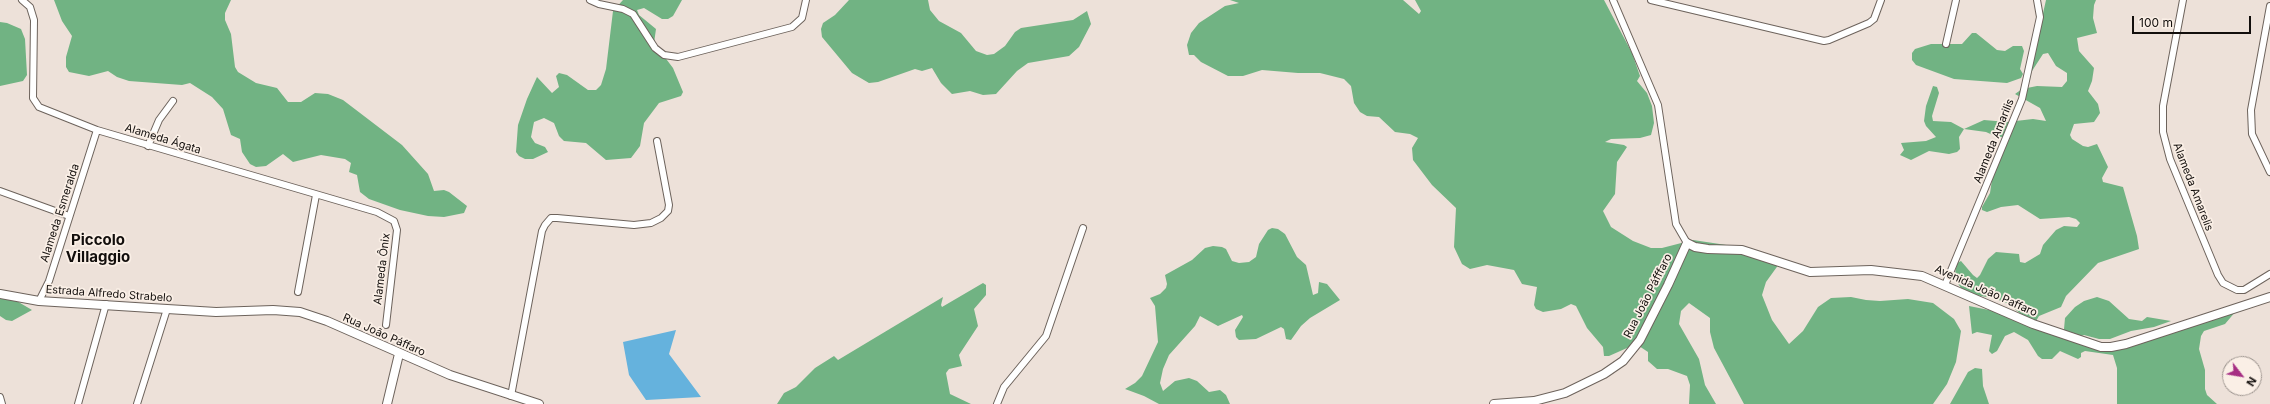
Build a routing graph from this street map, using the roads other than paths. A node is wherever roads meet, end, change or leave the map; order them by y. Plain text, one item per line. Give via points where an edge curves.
1 (22, 0) edge
2 (590, 0) edge
3 (806, 0) edge
4 (1613, 0) edge
5 (1650, 0) edge
6 (1881, 0) edge
7 (1956, 0) edge
8 (2037, 0) edge
9 (2183, 0) edge
10 (2270, 6) edge
11 (1946, 44) dead end
12 (2262, 50) junction
13 (2270, 50) edge
14 (173, 101) dead end
15 (98, 130) junction
16 (657, 141) dead end
17 (148, 146) junction
18 (2270, 172) edge
19 (0, 191) edge
20 (316, 195) junction
21 (69, 216) junction
22 (390, 218) joint
23 (1083, 228) dead end
24 (1687, 243) junction
25 (2270, 274) edge
26 (1945, 285) junction
27 (298, 292) dead end
28 (0, 294) edge
29 (2270, 296) edge
30 (39, 301) junction
31 (106, 304) junction
32 (167, 309) junction
33 (216, 312) joint
34 (386, 325) dead end
35 (399, 354) junction
36 (511, 396) junction
37 (0, 397) edge
38 (2, 404) edge
39 (78, 404) edge
40 (137, 404) edge
41 (387, 404) edge
42 (539, 404) edge
43 (997, 404) edge
44 (1494, 404) edge

1 - 15 street, Alameda Ágata via 30,7 34,20 35,102 45,111
2 - 3 street via 633,14 655,48 664,55 678,57 792,27 802,18
4 - 24 street via 1658,105 1676,224
5 - 6 street via 1824,41 1870,23
7 - 11 street
8 - 26 street, Alameda Amarilis via 2040,17 2022,99
9 - 25 street, Alameda Amarelis via 2163,106 2165,143 2170,159 2218,275 2229,288 2244,290
10 - 12 street
12 - 13 street
12 - 18 street via 2251,122 2256,145
14 - 17 street via 159,120
15 - 17 street, Alameda Ágata
15 - 21 street, Alameda Esmeralda
16 - 36 street via 668,205 668,210 661,218 651,223 634,225 551,218 545,225
17 - 20 street, Alameda Ágata
19 - 21 street
20 - 22 street, Alameda Ágata
20 - 27 street
21 - 30 street, Alameda Esmeralda
22 - 34 street, Alameda Ônix via 397,230
23 - 43 street via 1046,336 1004,387
24 - 26 street, Avenida João Paffaro via 1708,249 1742,250 1810,272 1894,272 1922,276
24 - 44 street, Rua João Páfffaro via 1666,291 1640,340 1623,361 1604,374 1565,393 1534,401
26 - 29 street, Avenida João Paffaro via 2052,332 2111,348
28 - 30 street, Estrada Alfredo Strabelo
30 - 31 street, Estrada Alfredo Strabelo
31 - 32 street, Estrada Alfredo Strabelo
31 - 39 street
32 - 33 street, Estrada Alfredo Strabelo
32 - 40 street
33 - 35 street, Rua João Páffaro via 300,312
35 - 36 street, Rua João Páffaro
35 - 41 street
36 - 42 street, Rua João Páffaro
37 - 38 street

